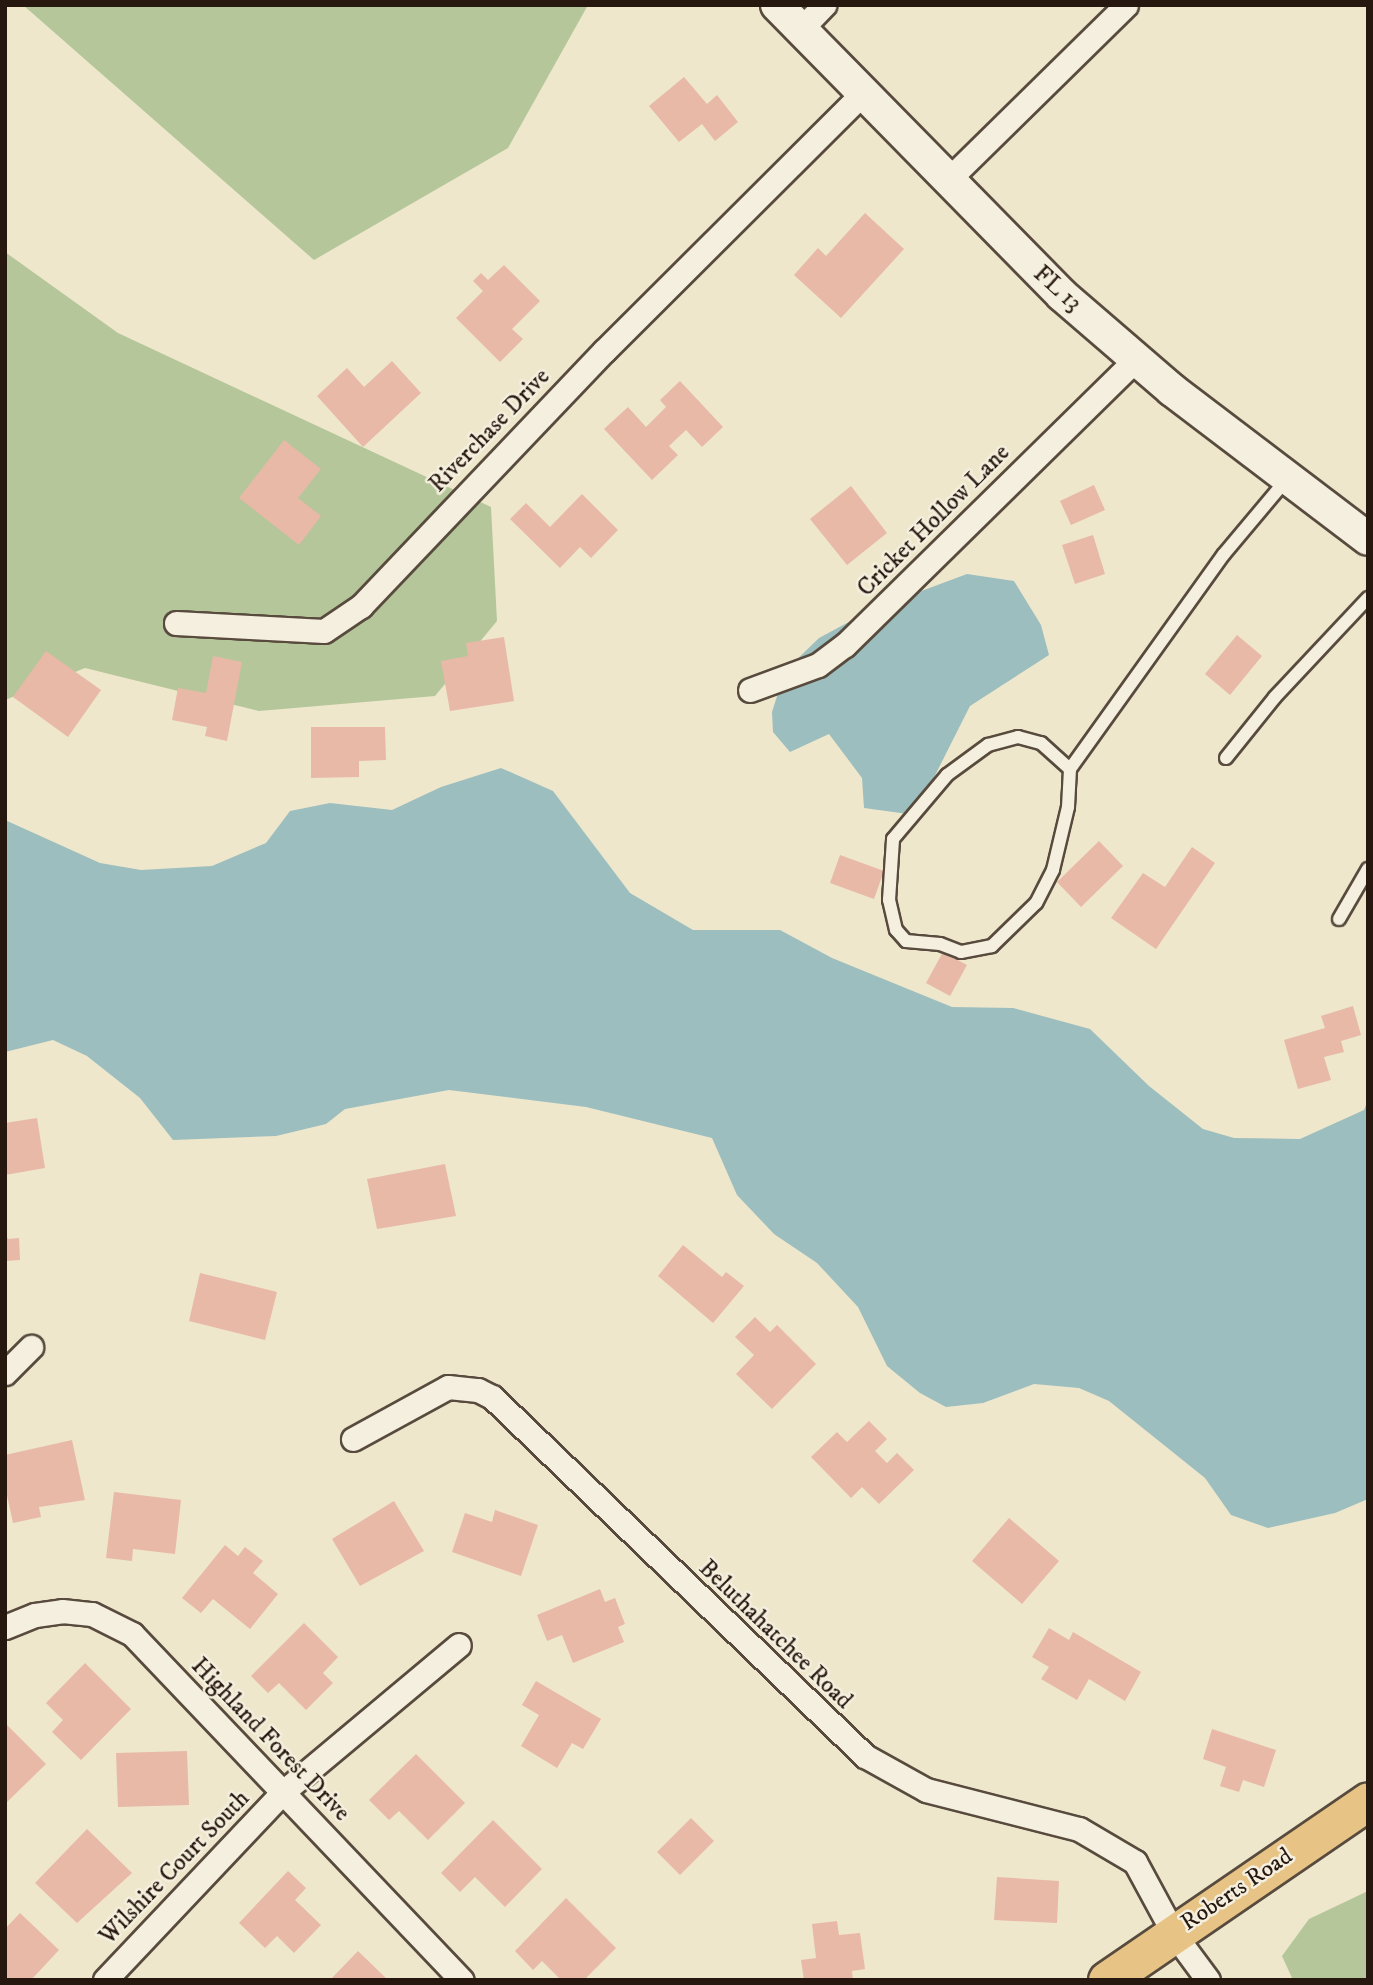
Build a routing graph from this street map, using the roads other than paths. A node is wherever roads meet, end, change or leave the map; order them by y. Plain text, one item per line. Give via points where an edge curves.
1 (776, 5) edge
2 (824, 5) edge
3 (1126, 5) edge
4 (800, 30) junction
5 (861, 94) junction
6 (946, 182) junction
7 (1136, 359) junction
8 (1286, 480) junction
9 (1368, 539) edge
10 (1368, 598) edge
11 (176, 623) dead end
12 (750, 690) dead end
13 (1226, 758) dead end
14 (1070, 769) junction
15 (1368, 869) edge
16 (1339, 919) dead end
17 (31, 1347) dead end
18 (5, 1373) edge
19 (354, 1438) dead end
20 (5, 1627) edge
21 (458, 1646) dead end
22 (283, 1792) junction
23 (1368, 1801) edge
24 (1174, 1934) junction
25 (105, 1980) edge
26 (462, 1980) edge
27 (1107, 1980) edge
28 (1208, 1980) edge

1 - 4 main road, FL 13
2 - 4 street
3 - 6 street
4 - 5 main road, FL 13
5 - 6 main road, FL 13
5 - 11 street, Riverchase Drive via 604,351 361,606 324,631
6 - 7 main road, FL 13 via 1062,295
7 - 8 main road, FL 13
7 - 12 street, Cricket Hollow Lane via 845,645 818,665
8 - 9 main road, FL 13
8 - 14 lane via 1224,554
10 - 13 lane via 1275,697
14 - 14 lane via 1068,807 1054,870 1011,932 992,946 961,952 940,944 906,941 896,930 888,900 892,839 947,775 988,745 1018,737 1041,743
15 - 16 lane
17 - 18 street
19 - 24 street, Beluthahatchee Road via 448,1387 471,1388 492,1397 865,1756 926,1790 1079,1829 1105,1841 1135,1862
20 - 22 street, Highland Forest Drive via 62,1611 113,1622 132,1634
21 - 22 street, Wilshire Court South
22 - 25 street, Wilshire Court South
22 - 26 street, Highland Forest Drive
23 - 24 main road, Roberts Road
24 - 27 main road, Roberts Road
24 - 28 street, Beluthahatchee Road

